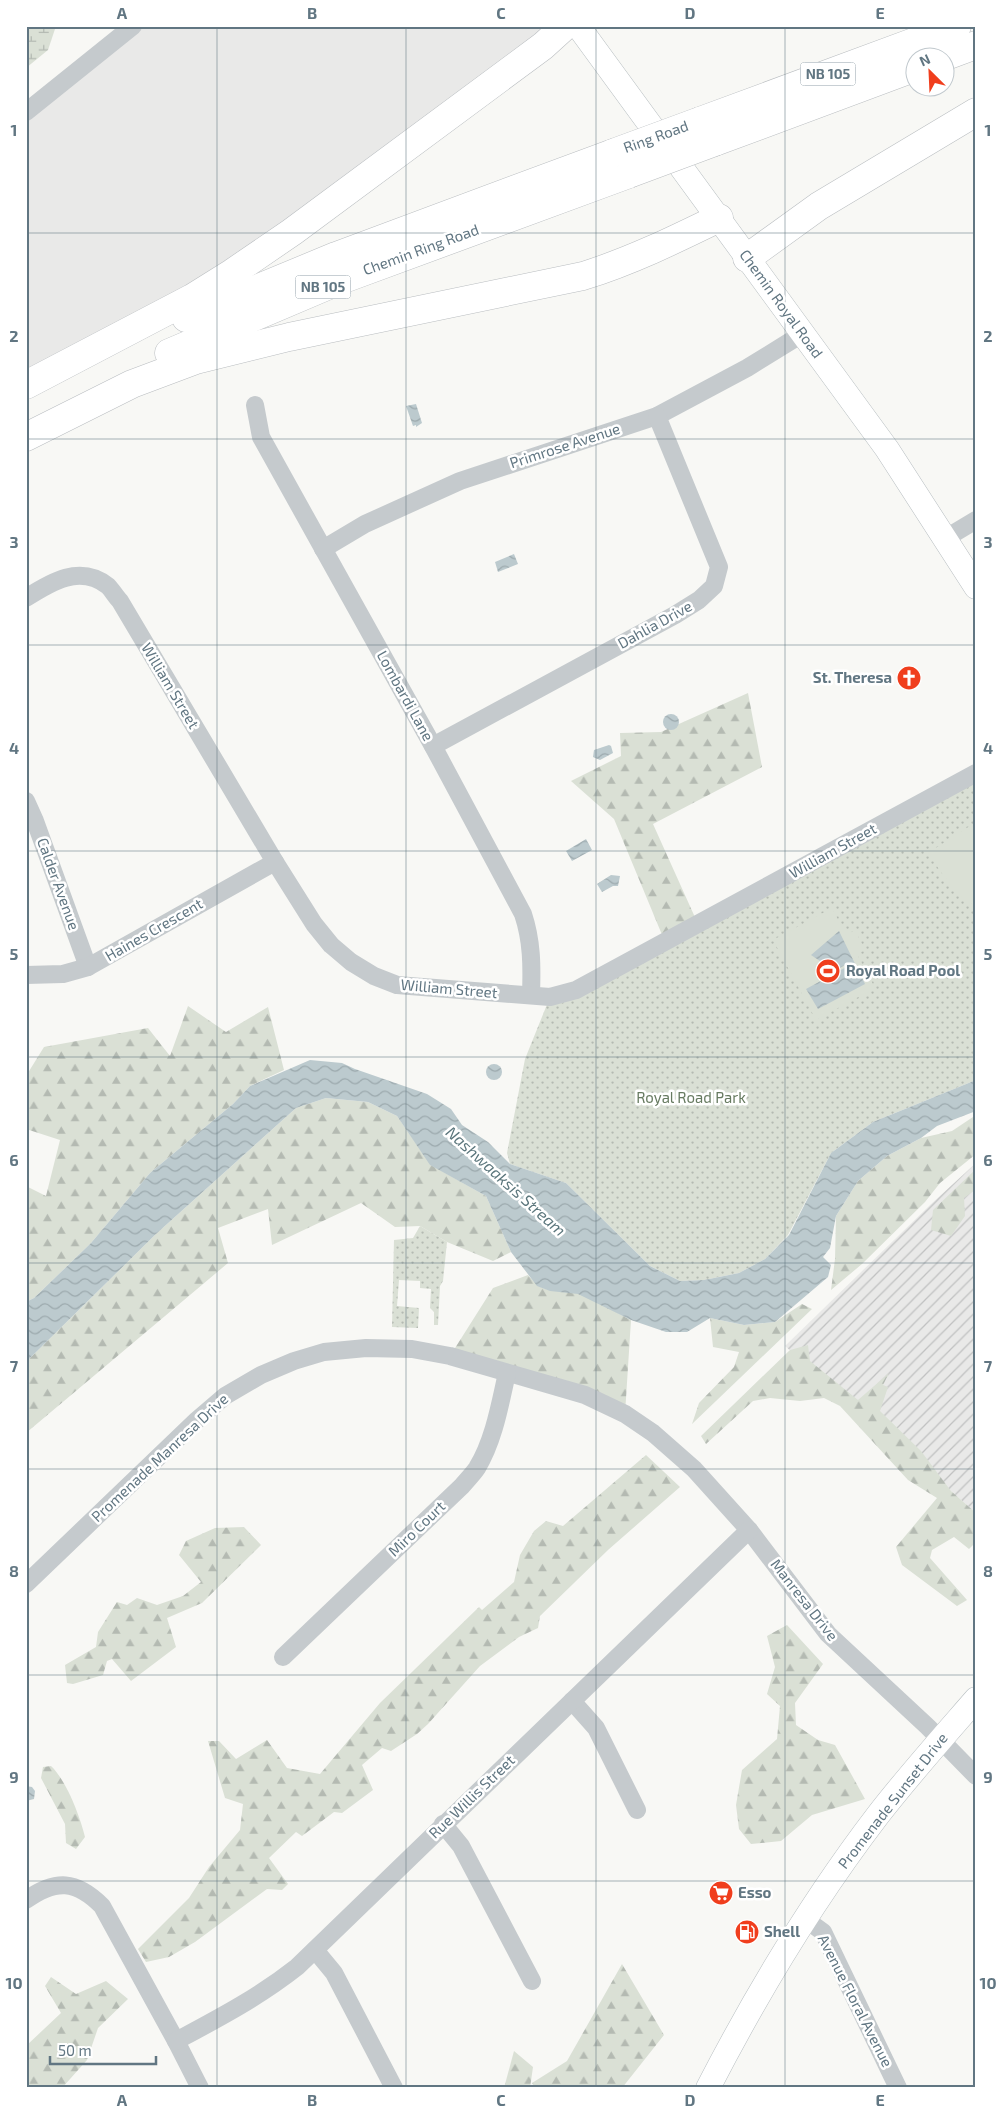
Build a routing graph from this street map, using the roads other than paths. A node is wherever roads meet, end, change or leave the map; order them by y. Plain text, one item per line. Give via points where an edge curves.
1 (133, 26) edge
2 (565, 26) edge
3 (578, 26) edge
4 (957, 26) edge
5 (976, 45) edge
6 (954, 53) edge
7 (904, 71) edge
8 (26, 112) edge
9 (976, 112) edge
10 (707, 132) junction
11 (621, 163) junction
12 (719, 218) junction
13 (747, 258) junction
14 (802, 334) junction
15 (26, 385) edge
16 (26, 396) edge
17 (255, 405) dead end
18 (657, 416) junction
19 (26, 424) edge
20 (26, 437) edge
21 (976, 520) edge
22 (946, 538) junction
23 (323, 549) junction
24 (976, 587) edge
25 (26, 598) edge
26 (433, 746) junction
27 (976, 773) edge
28 (26, 801) edge
29 (275, 862) junction
30 (88, 967) junction
31 (26, 975) edge
32 (531, 995) junction
33 (507, 1373) junction
34 (675, 1452) joint
35 (749, 1530) junction
36 (26, 1584) edge
37 (283, 1657) dead end
38 (976, 1698) edge
39 (572, 1702) junction
40 (941, 1740) junction
41 (976, 1776) edge
42 (637, 1810) dead end
43 (444, 1824) junction
44 (26, 1900) edge
45 (805, 1919) junction
46 (315, 1950) junction
47 (532, 1981) dead end
48 (176, 2040) junction
49 (200, 2088) edge
50 (394, 2088) edge
51 (708, 2088) edge
52 (898, 2088) edge

1 - 8 street
2 - 15 highway via 292,232 232,273 192,298
3 - 12 main road, Chemin Royal Road
4 - 10 highway, NB 105
5 - 6 highway
7 - 10 highway, NB 105
9 - 13 highway via 819,206
10 - 11 highway, Ring Road / NB 105, bridge
11 - 16 highway, Chemin Ring Road / NB 105 via 354,250 218,304
11 - 19 highway, Chemin Ring Road / NB 105 via 156,358
12 - 13 main road, Chemin Royal Road
12 - 20 highway via 652,250 583,276 289,337 196,360 132,384
13 - 14 main road, Chemin Royal Road
14 - 18 street, Primrose Avenue via 748,368
14 - 22 main road, Chemin Royal Road via 887,449
17 - 23 street, Lombardi Lane via 261,437
18 - 23 street, Primrose Avenue via 460,481 365,524
18 - 26 street, Dahlia Drive via 719,567 714,586 675,615
21 - 22 street
22 - 24 main road, Chemin Royal Road
23 - 26 street, Lombardi Lane
25 - 29 street, William Street via 66,577 88,576 108,586 120,601
26 - 32 street, Lombardi Lane via 523,914 530,934
27 - 32 street, William Street via 592,982 563,994
28 - 30 street, Calder Avenue
29 - 30 street, Haines Crescent
29 - 32 street, William Street via 322,935 342,955 374,976 408,987
30 - 31 street, Haines Crescent via 63,974
33 - 34 street, Promenade Manresa Drive via 584,1395 609,1406 653,1433
33 - 36 street, Promenade Manresa Drive via 468,1360 417,1350 366,1348 324,1352 261,1375 225,1396 204,1414
33 - 37 street, Miro Court via 486,1450 477,1468
34 - 35 street, Manresa Drive
35 - 39 street, Rue Willis Street
35 - 40 street, Manresa Drive via 828,1634
38 - 40 main road, Promenade Sunset Drive
39 - 42 street via 596,1728
39 - 43 street, Rue Willis Street
40 - 41 street, Manresa Drive
40 - 45 main road, Promenade Sunset Drive via 879,1814
43 - 46 street, Rue Willis Street
43 - 47 street via 461,1846
44 - 48 street via 48,1887 59,1885 74,1886 95,1898 110,1917
45 - 51 main road, Promenade Sunset Drive via 744,2018
45 - 52 street, Avenue Floral Avenue via 822,1932
46 - 48 street, Rue Willis Street via 268,1990
46 - 50 street via 334,1973
48 - 49 street

